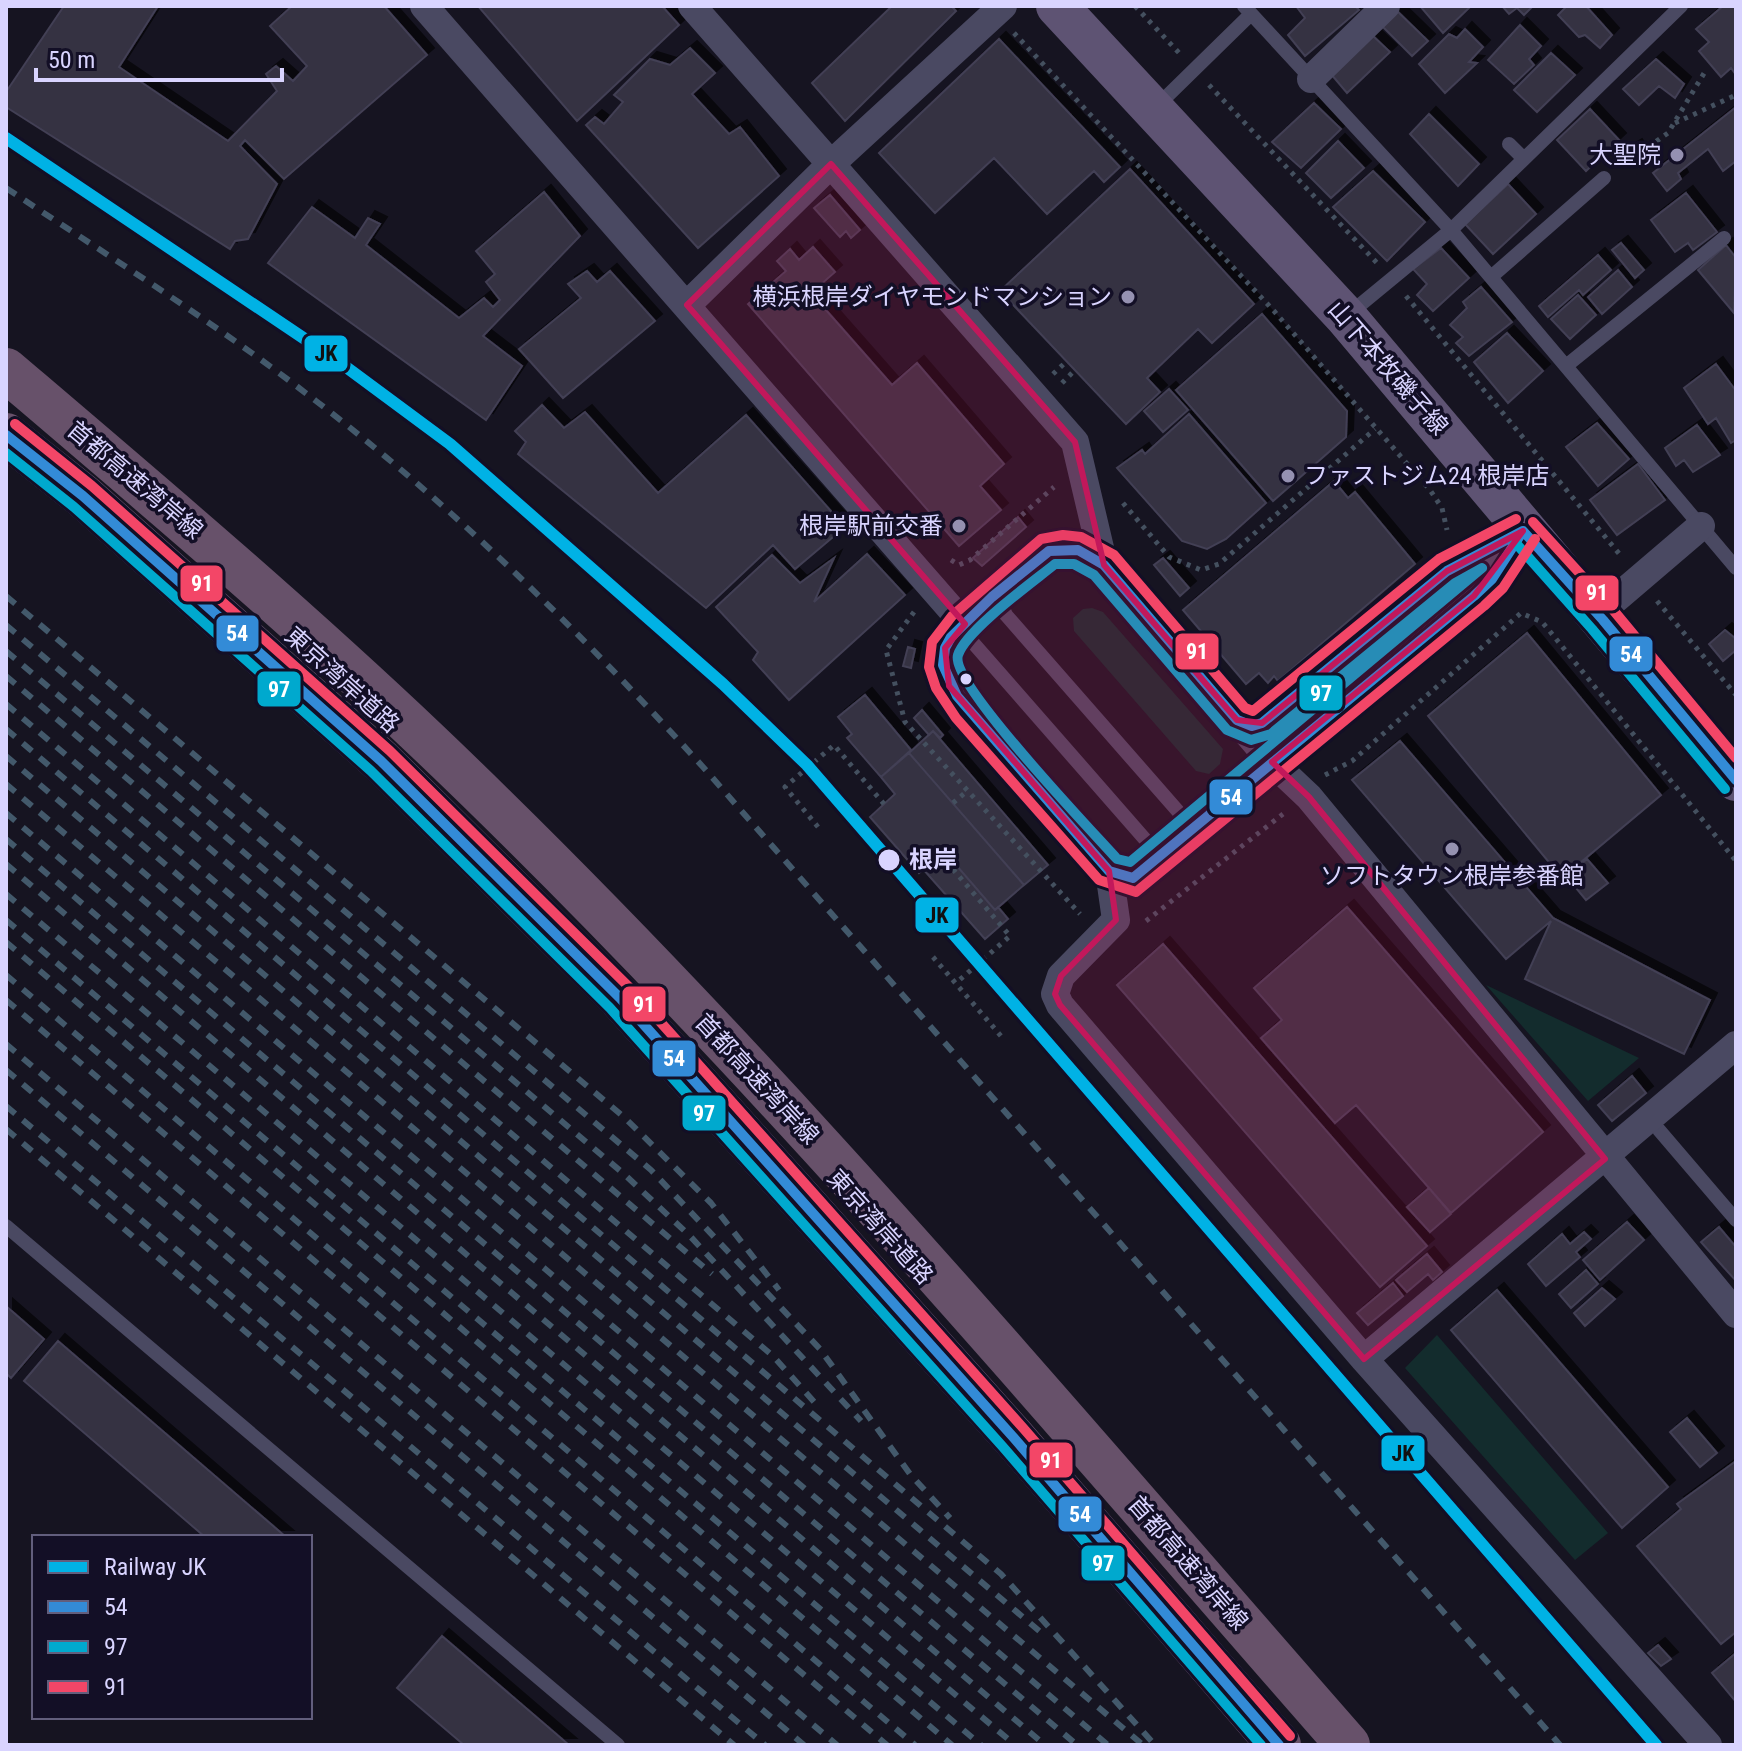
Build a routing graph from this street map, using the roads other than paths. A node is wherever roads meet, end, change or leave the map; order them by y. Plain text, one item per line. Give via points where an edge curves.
1 (424, 6) edge
2 (692, 6) edge
3 (1057, 6) edge
4 (1386, 6) edge
5 (1681, 6) edge
6 (999, 10) edge
7 (1247, 10) edge
8 (1311, 79) junction
9 (1154, 108) junction
10 (1509, 144) dead end
11 (1523, 158) junction
12 (831, 164) junction
13 (1604, 178) dead end
14 (1451, 230) junction
15 (1724, 238) dead end
16 (1491, 277) junction
17 (687, 305) junction
18 (1346, 317) junction
19 (1566, 366) junction
20 (6, 370) edge
21 (6, 384) edge
22 (6, 435) edge
23 (6, 450) edge
24 (1701, 526) junction
25 (1523, 531) junction
26 (1104, 565) junction
27 (1736, 568) edge
28 (997, 594) junction
29 (1598, 614) junction
30 (963, 627) junction
31 (1237, 720) junction
32 (1272, 762) junction
33 (1736, 780) edge
34 (1198, 822) junction
35 (1165, 850) junction
36 (1109, 871) junction
37 (1736, 1045) edge
38 (1659, 1130) dead end
39 (1605, 1159) junction
40 (1736, 1220) edge
41 (6, 1226) edge
42 (1736, 1314) edge
43 (1364, 1359) junction
44 (618, 1745) edge
45 (1260, 1745) edge
46 (1279, 1745) edge
47 (1333, 1745) edge
48 (1348, 1745) edge
49 (1708, 1745) edge

1 - 17 street
2 - 12 street
3 - 9 main road, 山下本牧磯子線
4 - 8 street
5 - 11 lane
6 - 12 street
7 - 8 lane
7 - 9 lane
8 - 14 lane via 1368,131
9 - 18 main road, 山下本牧磯子線
10 - 11 lane
11 - 14 lane
12 - 17 street
12 - 26 street via 1075,442
13 - 16 lane
14 - 16 lane
14 - 18 lane
15 - 19 lane
16 - 19 lane
17 - 30 street
18 - 25 main road, 山下本牧磯子線
19 - 24 lane
20 - 48 highway, 首都高速湾岸線 via 227,558 428,742 651,967 860,1188
21 - 47 highway, 東京湾岸道路 via 404,735 562,891 924,1275
22 - 46 highway, 東京湾岸道路 via 83,496 381,761 620,998 1014,1438
23 - 45 highway via 391,790 608,1007 930,1358
24 - 27 lane
24 - 29 street
25 - 29 main road, 山下本牧磯子線
25 - 31 street via 1447,571 1262,723 1252,726
25 - 32 street via 1492,579 1474,596
26 - 28 street via 1086,552 1056,549
26 - 31 street
28 - 30 street
28 - 34 lane via 1006,615 1133,762 1183,817
29 - 33 main road, 山下本牧磯子線
30 - 35 lane via 971,644 1150,845
30 - 36 street via 945,648 949,686
31 - 32 street
32 - 34 street
32 - 39 street via 1309,797
34 - 35 street
35 - 36 street via 1133,878
36 - 43 street via 1116,920 1061,976 1055,994 1060,1005
37 - 39 street
38 - 40 lane
39 - 42 street
39 - 43 street
41 - 44 lane
43 - 49 street

